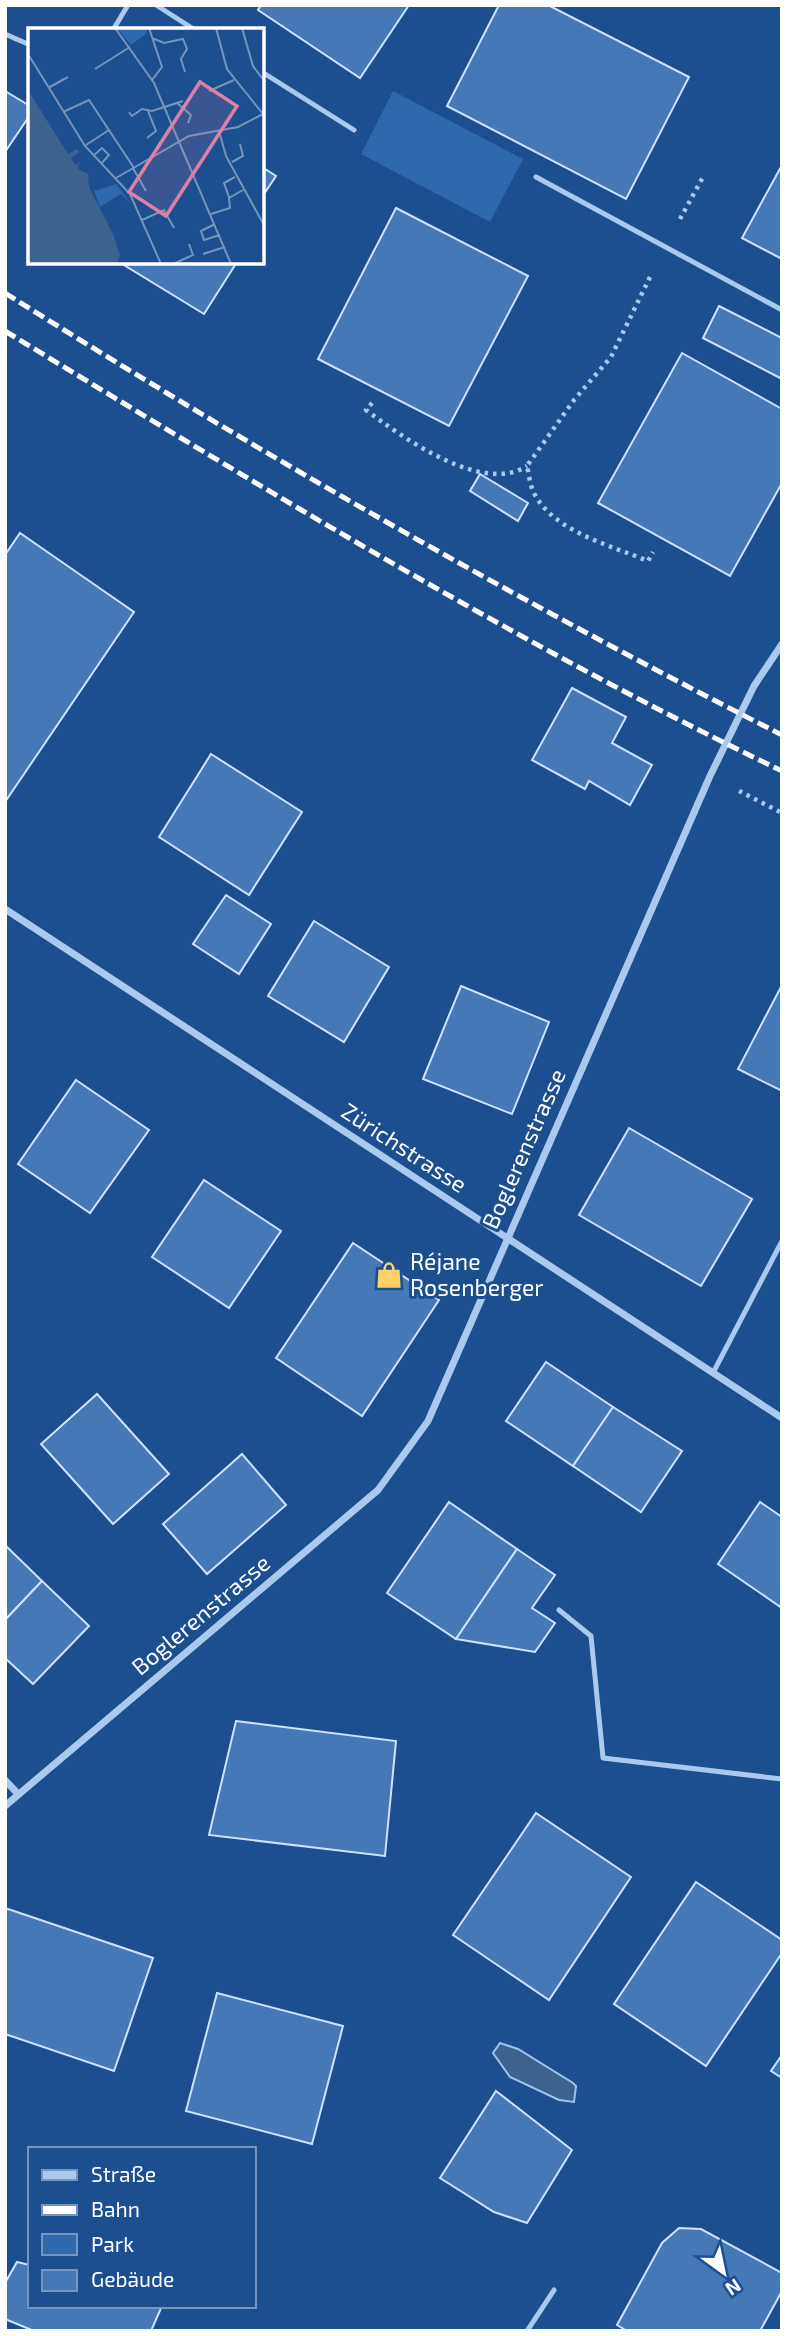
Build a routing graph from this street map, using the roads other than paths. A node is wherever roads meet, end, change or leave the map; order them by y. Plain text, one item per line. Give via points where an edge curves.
1 (128, 5) edge
2 (156, 5) edge
3 (114, 28) edge
4 (192, 28) edge
5 (5, 34) edge
6 (28, 44) edge
7 (264, 73) edge
8 (354, 130) dead end
9 (536, 177) dead end
10 (782, 310) edge
11 (782, 644) edge
12 (5, 909) edge
13 (505, 1238) junction
14 (782, 1241) edge
15 (714, 1371) junction
16 (782, 1418) edge
17 (559, 1610) dead end
18 (782, 1779) edge
19 (5, 1780) edge
20 (18, 1794) junction
21 (5, 1806) edge
22 (554, 2290) dead end
23 (527, 2331) edge

1 - 3 lane
2 - 4 lane
5 - 6 lane
7 - 8 lane
9 - 10 lane
11 - 13 street, Boglerenstrasse via 754,685 710,776
12 - 13 street, Zürichstrasse
13 - 15 street, Zürichstrasse
13 - 20 street, Boglerenstrasse via 428,1421 378,1490
14 - 15 lane
15 - 16 street, Zürichstrasse
17 - 18 lane via 591,1636 603,1758
19 - 20 street
20 - 21 street, Boglerenstrasse
22 - 23 lane

